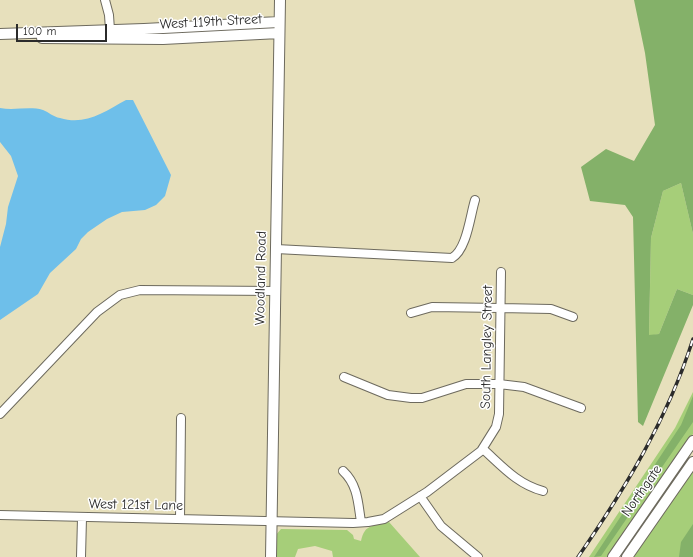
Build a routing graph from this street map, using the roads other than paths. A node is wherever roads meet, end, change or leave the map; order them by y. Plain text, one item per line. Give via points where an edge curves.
1 (105, 0) edge
2 (280, 0) edge
3 (279, 22) junction
4 (110, 30) junction
5 (279, 33) junction
6 (0, 34) edge
7 (0, 38) edge
8 (475, 200) dead end
9 (276, 249) junction
10 (501, 272) dead end
11 (275, 291) junction
12 (500, 308) junction
13 (411, 313) dead end
14 (573, 317) dead end
15 (344, 377) dead end
16 (500, 384) junction
17 (581, 408) dead end
18 (0, 414) edge
19 (181, 418) dead end
20 (693, 441) edge
21 (483, 449) junction
22 (693, 462) edge
23 (343, 471) dead end
24 (543, 491) dead end
25 (420, 496) junction
26 (0, 515) edge
27 (82, 518) junction
28 (180, 519) junction
29 (271, 520) junction
30 (360, 522) junction
31 (82, 557) edge
32 (271, 557) edge
33 (478, 557) edge
34 (613, 557) edge
35 (627, 557) edge

1 - 4 street
2 - 3 main road, Woodland Road
3 - 4 main road, West 119th Street
3 - 5 main road, Woodland Road
4 - 6 main road, West 119th Street
5 - 7 main road, West 119th Street via 150,40
5 - 9 main road, Woodland Road
8 - 9 street via 463,245 460,252 452,258
9 - 11 main road, Woodland Road
10 - 12 street, South Langley Street
11 - 18 street via 129,292 110,302 85,325
11 - 29 main road, Woodland Road
12 - 13 street via 432,307
12 - 14 street via 551,309
12 - 16 street, South Langley Street
15 - 16 street via 388,395 411,398 422,398 466,384
16 - 17 street via 524,387
16 - 21 street, South Langley Street via 498,421
19 - 28 street
20 - 34 main road, Northgate
21 - 24 street via 518,481
21 - 25 street, South Langley Street
22 - 35 main road, Northgate
23 - 30 street via 354,486
25 - 30 street, South Langley Street via 384,519
25 - 33 street via 441,526
26 - 27 street, West 121st Lane
27 - 28 street, West 121st Lane
27 - 31 street
28 - 29 street, West 121st Lane
29 - 30 street, South Langley Street
29 - 32 main road, Woodland Road

